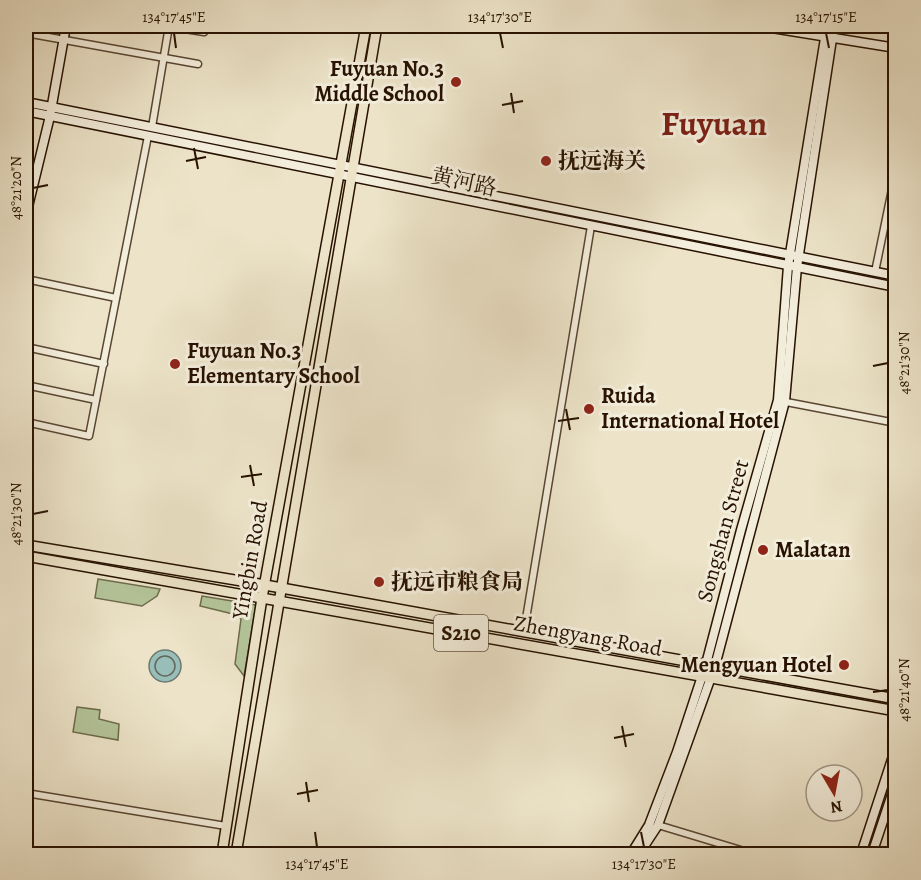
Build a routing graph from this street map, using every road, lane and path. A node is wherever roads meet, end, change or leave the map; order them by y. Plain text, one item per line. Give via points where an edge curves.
1 (66, 26) edge
2 (168, 26) edge
3 (366, 26) edge
4 (377, 26) edge
5 (760, 26) edge
6 (827, 26) edge
7 (834, 26) edge
8 (204, 32) dead end
9 (26, 33) edge
10 (829, 37) junction
11 (64, 39) junction
12 (896, 48) edge
13 (163, 58) junction
14 (198, 64) dead end
15 (26, 102) edge
16 (26, 111) edge
17 (51, 111) junction
18 (150, 131) junction
19 (340, 170) junction
20 (896, 170) edge
21 (353, 172) junction
22 (26, 215) edge
23 (591, 226) junction
24 (794, 256) junction
25 (793, 266) junction
26 (875, 272) junction
27 (896, 276) edge
28 (26, 279) edge
29 (896, 287) edge
30 (116, 298) junction
31 (26, 347) edge
32 (104, 364) junction
33 (26, 385) edge
34 (96, 400) junction
35 (782, 401) junction
36 (26, 422) edge
37 (896, 423) edge
38 (26, 545) edge
39 (26, 556) edge
40 (265, 585) junction
41 (281, 588) junction
42 (262, 598) junction
43 (278, 601) junction
44 (524, 631) junction
45 (711, 665) junction
46 (706, 677) junction
47 (896, 699) edge
48 (896, 711) edge
49 (896, 747) edge
50 (896, 782) edge
51 (26, 793) edge
52 (658, 825) junction
53 (226, 826) junction
54 (222, 855) edge
55 (236, 855) edge
56 (631, 855) edge
57 (639, 855) edge
58 (754, 855) edge
59 (861, 855) edge
60 (872, 855) edge

1 - 11 main road
2 - 8 street
2 - 13 street
3 - 19 main road, Yingbin Road
4 - 21 main road, Yingbin Road
5 - 10 main road
6 - 10 main road, Songshan Street
7 - 10 main road, Songshan Street
9 - 11 street
10 - 12 main road
10 - 24 main road, Songshan Street
11 - 13 street
11 - 17 main road
13 - 14 street
13 - 18 street
15 - 17 main road, 黄河路
16 - 17 main road, 黄河路
17 - 18 main road, 黄河路
17 - 22 main road
18 - 19 main road, 黄河路
18 - 30 street
19 - 21 main road, 黄河路
19 - 40 main road, Yingbin Road
20 - 26 street
21 - 23 main road, 黄河路
21 - 24 main road, 黄河路
21 - 41 main road, Yingbin Road
23 - 25 main road, 黄河路
23 - 44 street
24 - 25 main road, Songshan Street
24 - 26 main road, 黄河路
25 - 29 main road, 黄河路
25 - 35 main road, Songshan Street
26 - 27 main road, 黄河路
28 - 30 street
30 - 32 street
31 - 32 street
32 - 34 street
33 - 34 street
34 - 36 street via 90,436
35 - 37 street
35 - 45 main road, Songshan Street
38 - 40 main road, Zhengyang Road
39 - 42 main road, Zhengyang Road / S210
40 - 41 main road, Zhengyang Road
40 - 42 main road, Yingbin Road
41 - 43 main road, Yingbin Road
41 - 44 main road, Zhengyang Road
42 - 43 main road, Zhengyang Road / S210
42 - 53 main road, Yingbin Road
43 - 46 main road, Zhengyang Road / S210
43 - 55 main road, Yingbin Road
44 - 45 main road, Zhengyang Road
45 - 46 main road, Songshan Street
45 - 47 main road, Zhengyang Road
46 - 48 main road, Zhengyang Road / S210
46 - 52 main road, Songshan Street
46 - 56 main road, Songshan Street via 650,825
49 - 59 main road
50 - 60 main road
51 - 53 street
52 - 57 main road, Songshan Street
52 - 58 street
53 - 54 main road, Yingbin Road

